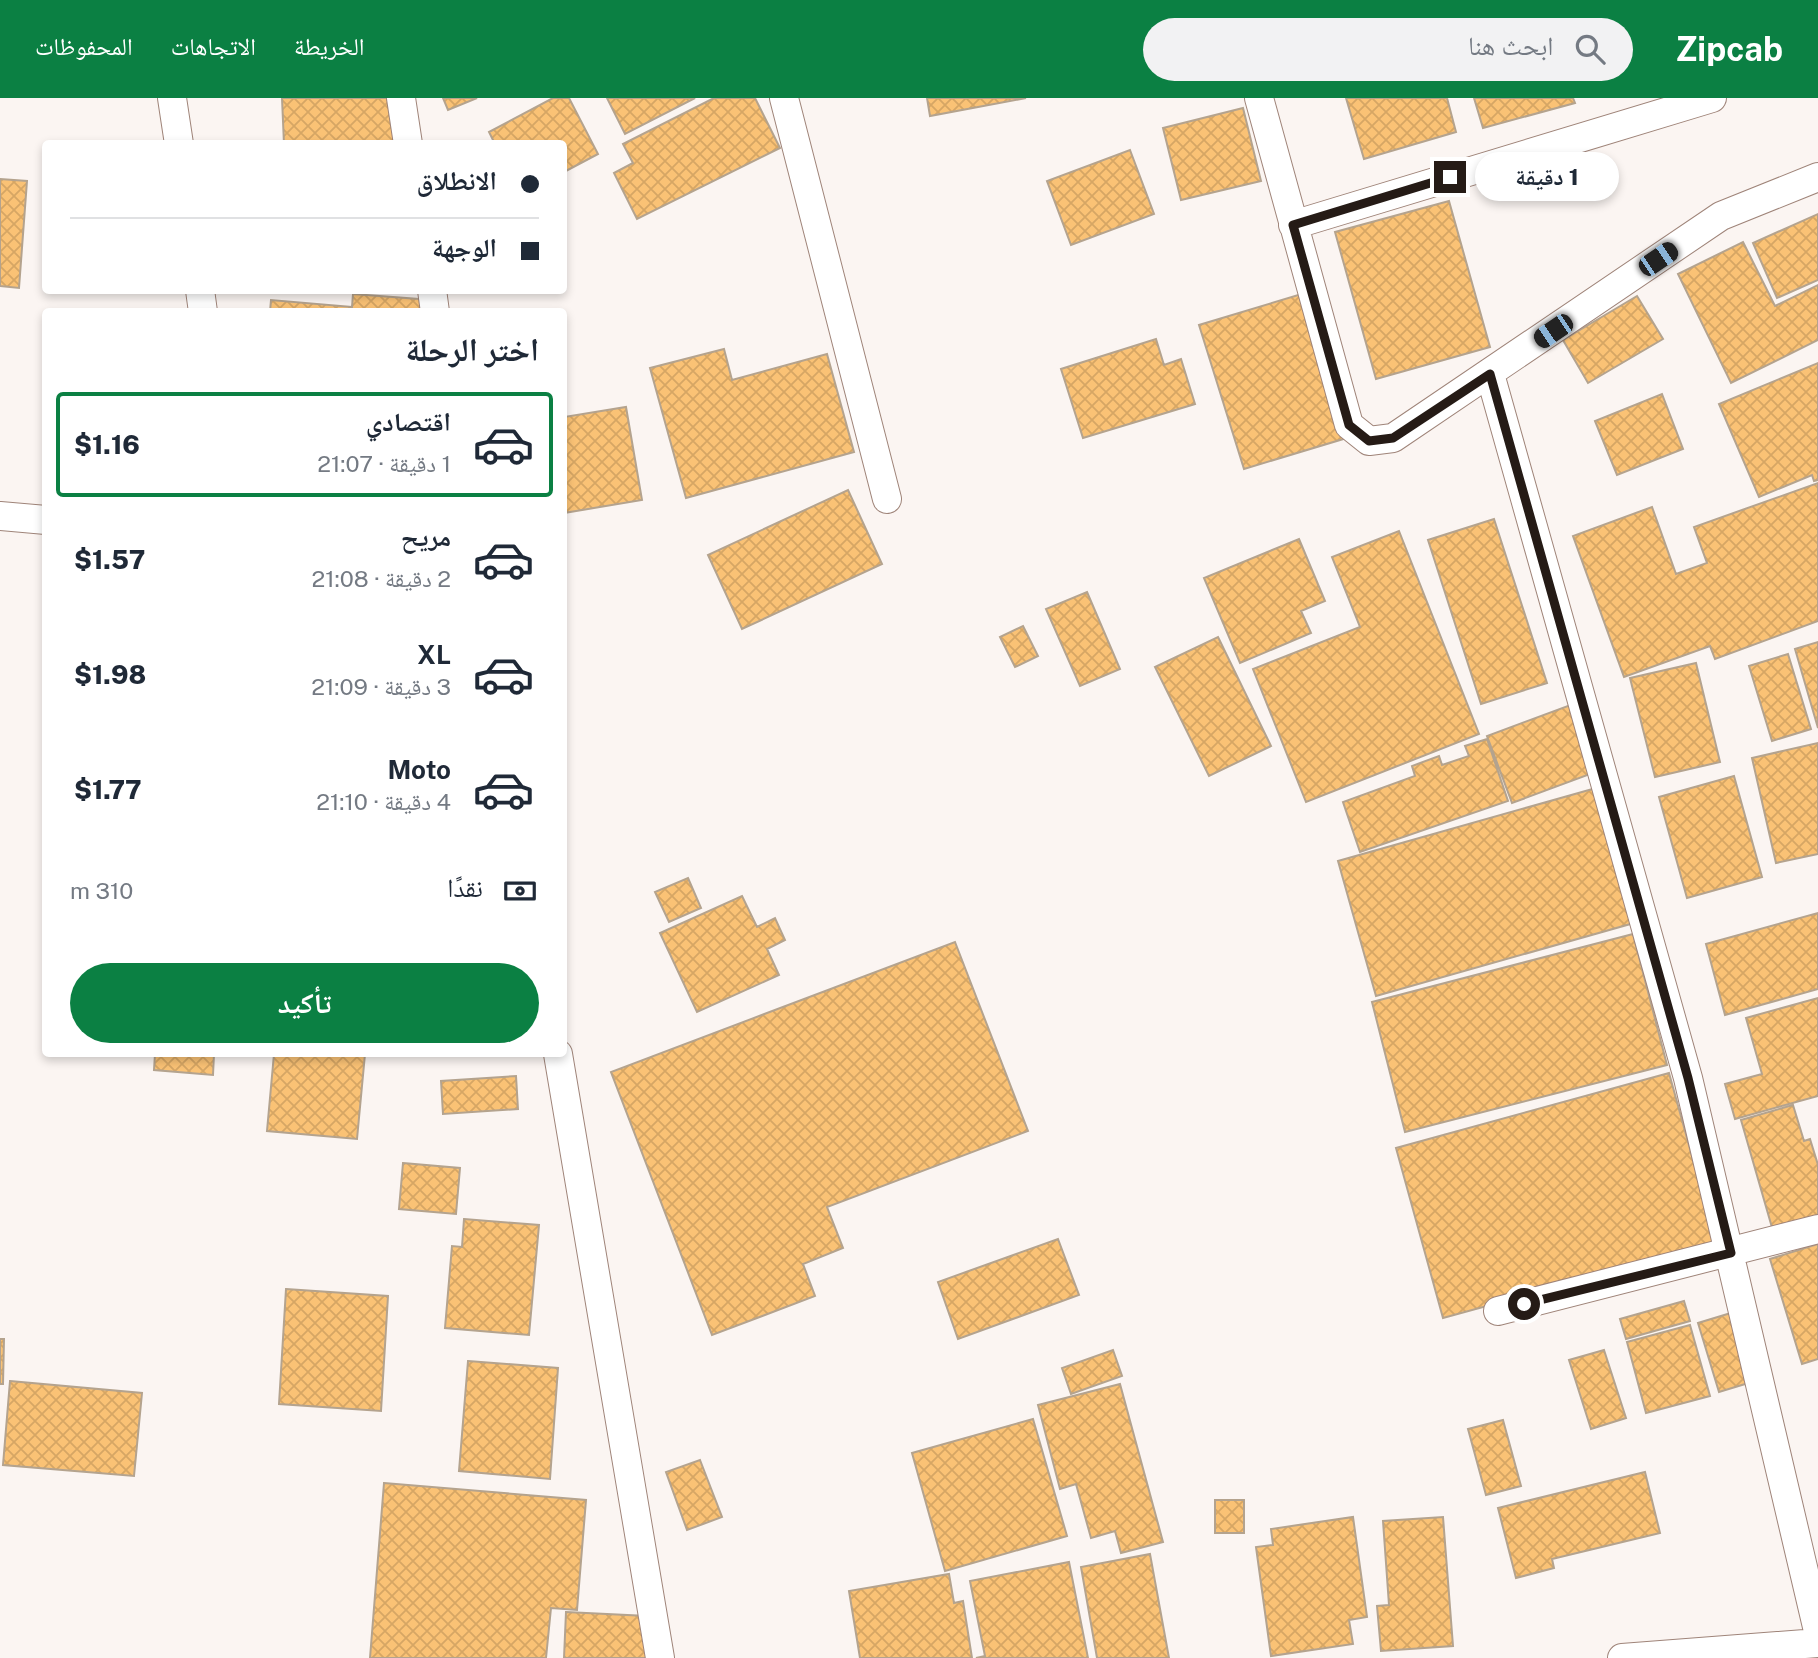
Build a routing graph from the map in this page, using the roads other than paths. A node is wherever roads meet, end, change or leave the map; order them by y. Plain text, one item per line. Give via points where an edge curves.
1 (172, 98) edge
2 (401, 98) edge
3 (784, 98) edge
4 (1259, 98) edge
5 (1712, 98) edge
6 (178, 140) edge
7 (407, 140) edge
8 (1818, 177) edge
9 (1293, 225) junction
10 (1490, 374) junction
11 (887, 499) dead end
12 (0, 516) edge
13 (42, 520) edge
14 (559, 1057) edge
15 (1818, 1229) edge
16 (1731, 1253) junction
17 (1498, 1311) dead end
18 (1818, 1631) edge
19 (1818, 1643) edge
20 (660, 1658) edge
21 (1622, 1658) edge

1 - 6 street
2 - 7 street
3 - 11 street
4 - 9 street
5 - 9 street
8 - 10 street via 1721,216
9 - 10 street via 1349,425 1369,441 1393,438
10 - 16 street via 1688,1078
12 - 13 street
14 - 20 street
15 - 16 street
16 - 17 street
16 - 18 street
19 - 21 street

